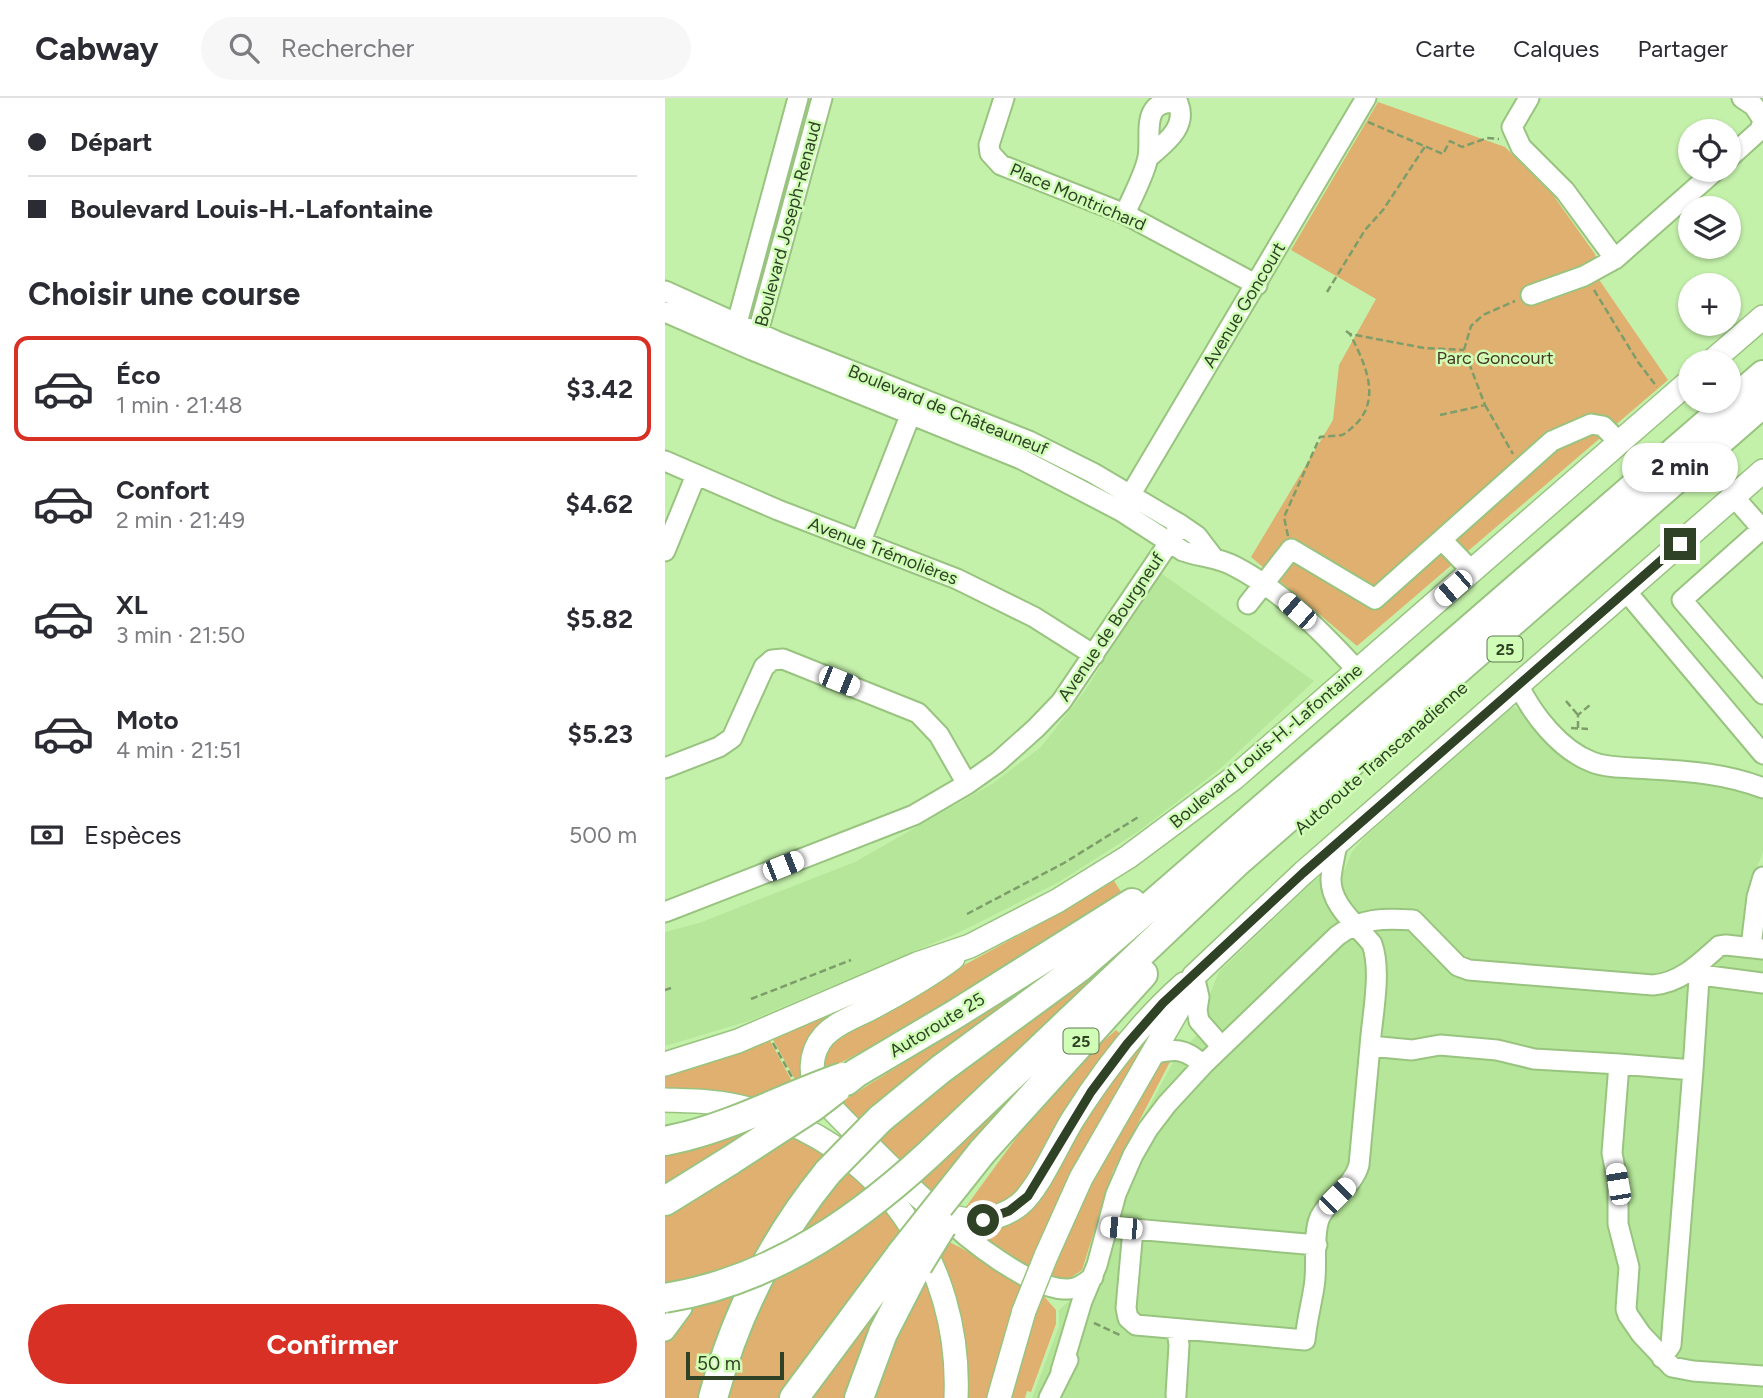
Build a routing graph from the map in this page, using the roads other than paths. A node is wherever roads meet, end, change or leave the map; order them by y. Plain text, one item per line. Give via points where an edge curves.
1 (798, 98) edge
2 (822, 98) edge
3 (1005, 98) edge
4 (1366, 98) edge
5 (1529, 98) edge
6 (1742, 98) edge
7 (1763, 121) edge
8 (1741, 147) edge
9 (1149, 157) dead end
10 (1702, 182) edge
11 (1125, 214) junction
12 (1615, 258) junction
13 (1257, 285) junction
14 (665, 291) edge
15 (1531, 295) road end
16 (665, 312) edge
17 (1763, 317) edge
18 (734, 333) junction
19 (755, 342) junction
20 (1724, 350) edge
21 (1763, 375) edge
22 (1678, 391) edge
23 (1763, 402) edge
24 (914, 405) junction
25 (1763, 424) edge
26 (1619, 442) junction
27 (665, 461) edge
28 (1763, 471) edge
29 (697, 475) junction
30 (1734, 497) junction
31 (1126, 503) junction
32 (1181, 525) junction
33 (1763, 529) edge
34 (1443, 540) junction
35 (861, 541) junction
36 (1169, 542) junction
37 (665, 551) edge
38 (1213, 557) junction
39 (1472, 571) junction
40 (1264, 584) junction
41 (1625, 590) junction
42 (1248, 604) dead end
43 (1094, 654) junction
44 (1357, 670) junction
45 (1518, 684) junction
46 (1763, 694) edge
47 (1763, 754) edge
48 (1763, 760) edge
49 (665, 768) edge
50 (967, 784) junction
51 (1758, 786) edge
52 (1337, 844) junction
53 (1211, 852) junction
54 (1763, 877) edge
55 (665, 912) edge
56 (1354, 924) junction
57 (970, 946) junction
58 (1757, 948) edge
59 (1700, 969) junction
60 (1194, 976) junction
61 (1763, 983) edge
62 (1221, 1046) junction
63 (1370, 1046) junction
64 (1151, 1055) junction
65 (665, 1064) edge
66 (1619, 1064) junction
67 (1203, 1065) junction
68 (1693, 1069) junction
69 (848, 1077) junction
70 (665, 1100) edge
71 (676, 1139) edge
72 (985, 1155) junction
73 (665, 1201) edge
74 (939, 1212) junction
75 (1107, 1227) junction
76 (1133, 1229) junction
77 (1317, 1245) junction
78 (1093, 1277) junction
79 (1051, 1287) junction
80 (674, 1303) edge
81 (1073, 1329) junction
82 (1177, 1330) junction
83 (665, 1331) edge
84 (1662, 1358) junction
85 (1061, 1371) junction
86 (1763, 1376) edge
87 (1176, 1395) dead end
88 (713, 1398) edge
89 (794, 1398) edge
90 (859, 1398) edge
91 (956, 1398) edge
92 (999, 1398) edge
93 (1049, 1398) edge

1 - 18 street, Boulevard Joseph-Renaud
2 - 19 street, Boulevard Joseph-Renaud
3 - 11 street, Place Montrichard via 989,145 1001,165
4 - 13 street, Avenue Goncourt
5 - 12 street via 1512,127 1516,139 1565,191
6 - 7 street
7 - 8 street
9 - 11 street
10 - 12 street
11 - 13 street, Place Montrichard
12 - 15 street via 1584,276
13 - 31 street, Avenue Goncourt
14 - 18 street, Boulevard de Châteauneuf
16 - 18 street, Boulevard de Châteauneuf
17 - 20 main road
18 - 19 street, Boulevard de Châteauneuf
19 - 24 street, Boulevard de Châteauneuf
21 - 53 highway, 25
22 - 26 main road, Boulevard Louis-H.-Lafontaine
23 - 80 highway, bridge via 1236,863 878,1199 815,1243
24 - 31 street, Boulevard de Châteauneuf
24 - 35 street
25 - 72 highway, Autoroute Transcanadienne / 25 via 1248,874 1129,989
26 - 34 street via 1597,424 1581,426 1552,441
26 - 39 main road, Boulevard Louis-H.-Lafontaine
27 - 29 street, Avenue Trémolières
28 - 30 main road
29 - 35 street, Avenue Trémolières
29 - 37 street
30 - 33 street
30 - 41 main road
31 - 32 street, Boulevard de Châteauneuf
31 - 36 street, Boulevard de Châteauneuf
32 - 36 street, Avenue de Bourgneuf
32 - 38 street, Boulevard de Châteauneuf via 1197,536
33 - 46 street via 1682,600
34 - 39 street
34 - 40 street via 1375,598 1291,549
35 - 43 street, Avenue Trémolières via 988,593
36 - 38 street, Boulevard de Châteauneuf via 1193,555
36 - 43 street, Avenue de Bourgneuf
38 - 40 street, Boulevard de Châteauneuf
39 - 44 main road, Boulevard Louis-H.-Lafontaine
40 - 42 street
40 - 44 street, Boulevard de Châteauneuf
41 - 45 main road
41 - 47 street
43 - 50 street, Avenue de Bourgneuf via 1036,729
44 - 57 main road, Boulevard Louis-H.-Lafontaine via 1234,778 1152,840 1057,901
45 - 51 street via 1548,727 1570,750 1591,762 1710,773
45 - 52 main road
48 - 51 street via 1757,768
49 - 50 street via 732,738 764,667 783,659 918,713 939,735
50 - 55 street, Avenue de Bourgneuf via 914,815
52 - 56 street via 1332,887
52 - 60 main road
53 - 69 highway, Autoroute 25 / 25
53 - 88 highway, bridge via 1080,967 880,1119 828,1172 794,1219 755,1287 731,1340
54 - 58 street via 1757,897
56 - 59 street via 1389,918 1413,920 1458,966 1469,970 1653,985
56 - 62 street
56 - 63 street via 1374,950
57 - 65 main road, Boulevard Louis-H.-Lafontaine via 730,1044
57 - 74 main road via 924,980 829,1031 812,1066 820,1096
58 - 59 street via 1719,946
59 - 61 street
59 - 68 street
60 - 62 street via 1199,1021
60 - 64 main road
60 - 74 main road via 1153,1014 1103,1076 1022,1202 983,1220
62 - 67 street
63 - 66 street via 1412,1050 1440,1045 1534,1059
63 - 77 street via 1357,1170 1320,1217
64 - 67 street via 1180,1050
64 - 92 main road, bridge via 1081,1178 1046,1256 1012,1346
66 - 68 street
66 - 84 street via 1612,1153 1618,1224 1629,1267 1626,1309
67 - 75 street via 1140,1142 1121,1181
68 - 84 street via 1671,1345
69 - 71 highway, bridge
69 - 73 highway, Autoroute 25 / 25, bridge via 814,1106
70 - 91 main road via 734,1105 776,1118 818,1138 873,1179 908,1220 941,1286 954,1339
72 - 89 highway, bridge via 927,1219
72 - 90 highway, bridge via 895,1306
74 - 79 street via 983,1250
75 - 76 street
75 - 78 street
76 - 77 street
76 - 82 street via 1128,1318 1140,1327
77 - 82 street via 1305,1340
78 - 79 street via 1073,1288
78 - 81 street
78 - 85 street via 1093,1305 1086,1328
79 - 81 street
80 - 83 street
81 - 85 street
82 - 87 street
84 - 86 street via 1679,1369
85 - 93 street

